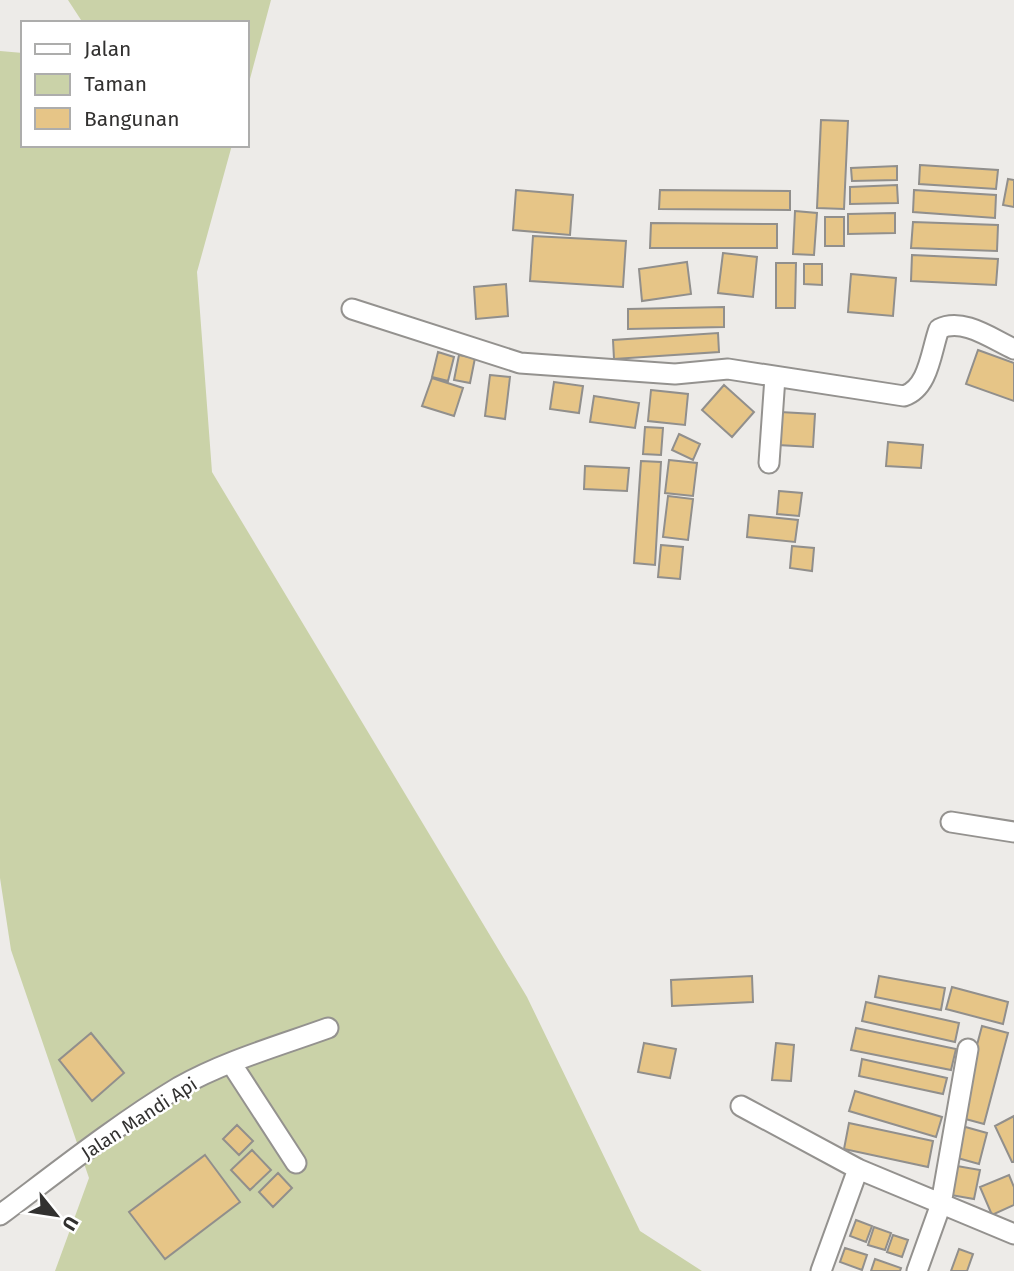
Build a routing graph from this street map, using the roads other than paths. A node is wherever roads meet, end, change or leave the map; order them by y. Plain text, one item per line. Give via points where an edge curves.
1 (352, 309) dead end
2 (1014, 349) edge
3 (775, 376) junction
4 (769, 463) dead end
5 (951, 822) dead end
6 (1014, 832) edge
7 (328, 1028) dead end
8 (968, 1049) dead end
9 (231, 1063) junction
10 (741, 1106) dead end
11 (296, 1163) dead end
12 (858, 1169) junction
13 (942, 1204) junction
14 (0, 1215) edge
15 (1014, 1234) edge
16 (821, 1271) edge
17 (917, 1271) edge

1 - 3 street via 520,363 675,374 728,369
2 - 3 street via 970,329 946,326 939,330 920,386 904,396
3 - 4 street
5 - 6 street
7 - 9 street, Jalan Mandi Api
8 - 13 street
9 - 11 street
9 - 14 street, Jalan Mandi Api via 180,1087
10 - 12 street
12 - 13 street
12 - 16 street
13 - 15 street
13 - 17 street

